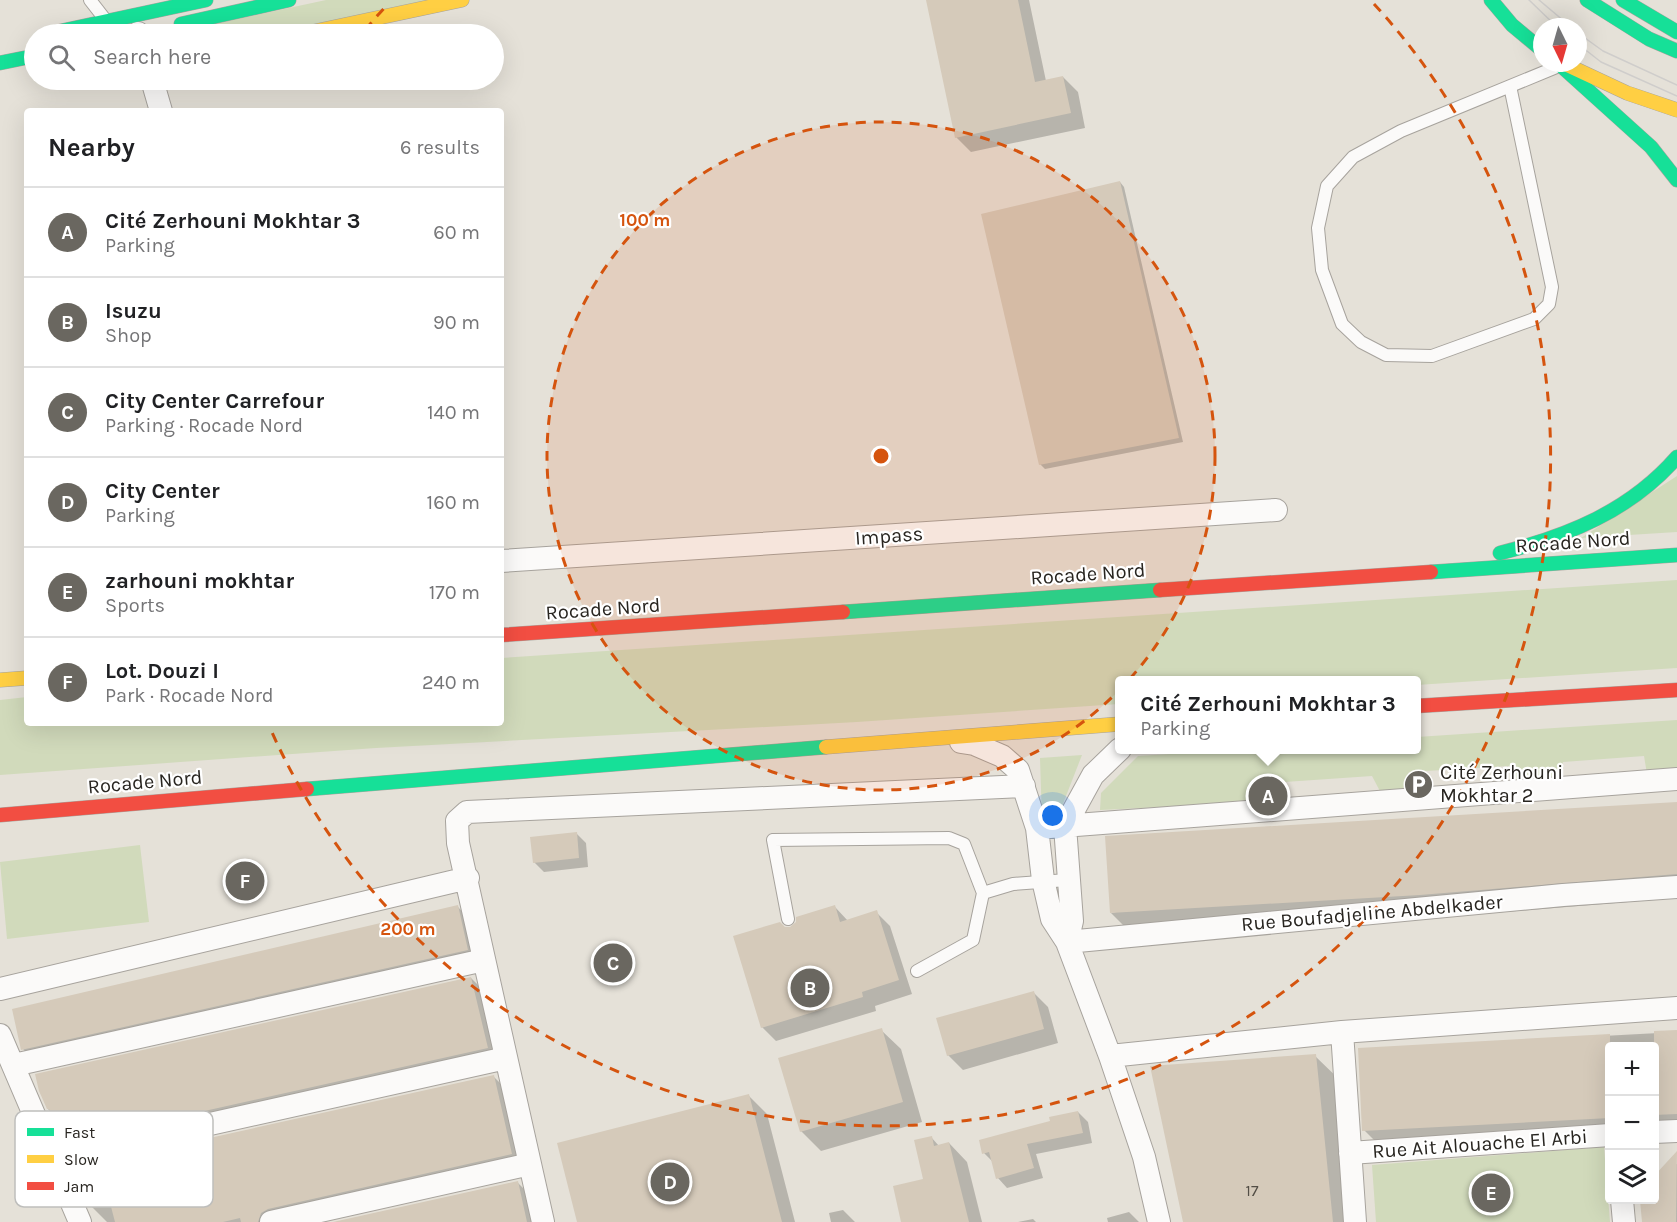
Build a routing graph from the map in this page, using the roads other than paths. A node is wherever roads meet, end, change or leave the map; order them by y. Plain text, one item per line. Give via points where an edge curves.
1 (90, 0) edge
2 (207, 0) edge
3 (289, 0) edge
4 (462, 0) edge
5 (1491, 0) edge
6 (1587, 0) edge
7 (1623, 0) edge
8 (107, 21) junction
9 (93, 24) edge
10 (181, 24) edge
11 (349, 24) edge
12 (1677, 32) edge
13 (1533, 42) edge
14 (1677, 51) edge
15 (24, 58) edge
16 (0, 63) edge
17 (1542, 72) edge
18 (1570, 72) edge
19 (1579, 72) edge
20 (1510, 86) junction
21 (155, 90) edge
22 (159, 108) edge
23 (1677, 110) edge
24 (1677, 180) edge
25 (1677, 457) edge
26 (1276, 510) dead end
27 (1677, 555) edge
28 (504, 561) edge
29 (1418, 572) junction
30 (504, 635) edge
31 (24, 678) edge
32 (0, 680) edge
33 (1677, 690) edge
34 (1421, 706) edge
35 (1115, 724) edge
36 (933, 738) junction
37 (1115, 753) edge
38 (1677, 779) edge
39 (1024, 786) junction
40 (0, 815) edge
41 (1065, 826) junction
42 (1037, 828) junction
43 (468, 878) junction
44 (1043, 880) junction
45 (1067, 880) junction
46 (1677, 887) edge
47 (983, 893) junction
48 (788, 920) dead end
49 (1067, 942) junction
50 (484, 960) junction
51 (918, 971) dead end
52 (0, 989) edge
53 (1677, 1008) edge
54 (1342, 1032) junction
55 (0, 1035) edge
56 (1110, 1056) junction
57 (506, 1058) junction
58 (14, 1065) junction
59 (33, 1111) edge
60 (213, 1123) edge
61 (1677, 1131) edge
62 (1659, 1132) edge
63 (1605, 1135) edge
64 (1350, 1153) junction
65 (530, 1164) junction
66 (1622, 1204) edge
67 (74, 1207) edge
68 (80, 1222) edge
69 (271, 1222) edge
70 (543, 1222) edge
71 (1159, 1222) edge
72 (1355, 1222) edge
73 (1624, 1222) edge

1 - 8 lane
2 - 8 main road
3 - 10 main road
4 - 11 main road
5 - 13 main road
6 - 14 main road via 1649,39
7 - 12 main road
8 - 9 main road
15 - 16 main road
17 - 20 lane
18 - 24 main road via 1651,147
19 - 23 main road
20 - 20 lane via 1401,131 1353,157 1327,186 1318,228 1326,280 1342,324 1361,342 1386,355 1432,356 1534,319 1549,304 1552,287
21 - 22 street
25 - 29 main road via 1645,489 1592,522 1522,548
26 - 28 street, Impass
27 - 29 main road, Rocade Nord
29 - 30 main road, Rocade Nord
31 - 32 main road
33 - 34 main road
35 - 36 main road, Rocade Nord
36 - 39 street via 974,744 1002,756 1018,770
36 - 40 main road, Rocade Nord
37 - 41 street via 1094,775
38 - 41 street
39 - 42 street
39 - 43 street via 477,810 467,812 457,821 458,843
41 - 42 street
41 - 45 street
42 - 44 street
43 - 50 street
43 - 52 street
44 - 45 lane
44 - 47 lane
44 - 49 street via 1052,919
45 - 49 street via 1072,921
46 - 49 street, Rue Boufadjeline Abdelkader
47 - 48 lane via 964,844 949,838 773,840
47 - 51 lane via 973,940
49 - 56 street
50 - 57 street
50 - 58 street
53 - 54 street
54 - 56 street
54 - 64 street
55 - 58 street
56 - 71 street via 1144,1157
57 - 60 street
57 - 65 street
58 - 59 street
61 - 62 street
63 - 64 street, Rue Ait Alouache El Arbi
64 - 72 street
65 - 69 street
65 - 70 street
66 - 73 street
67 - 68 street

